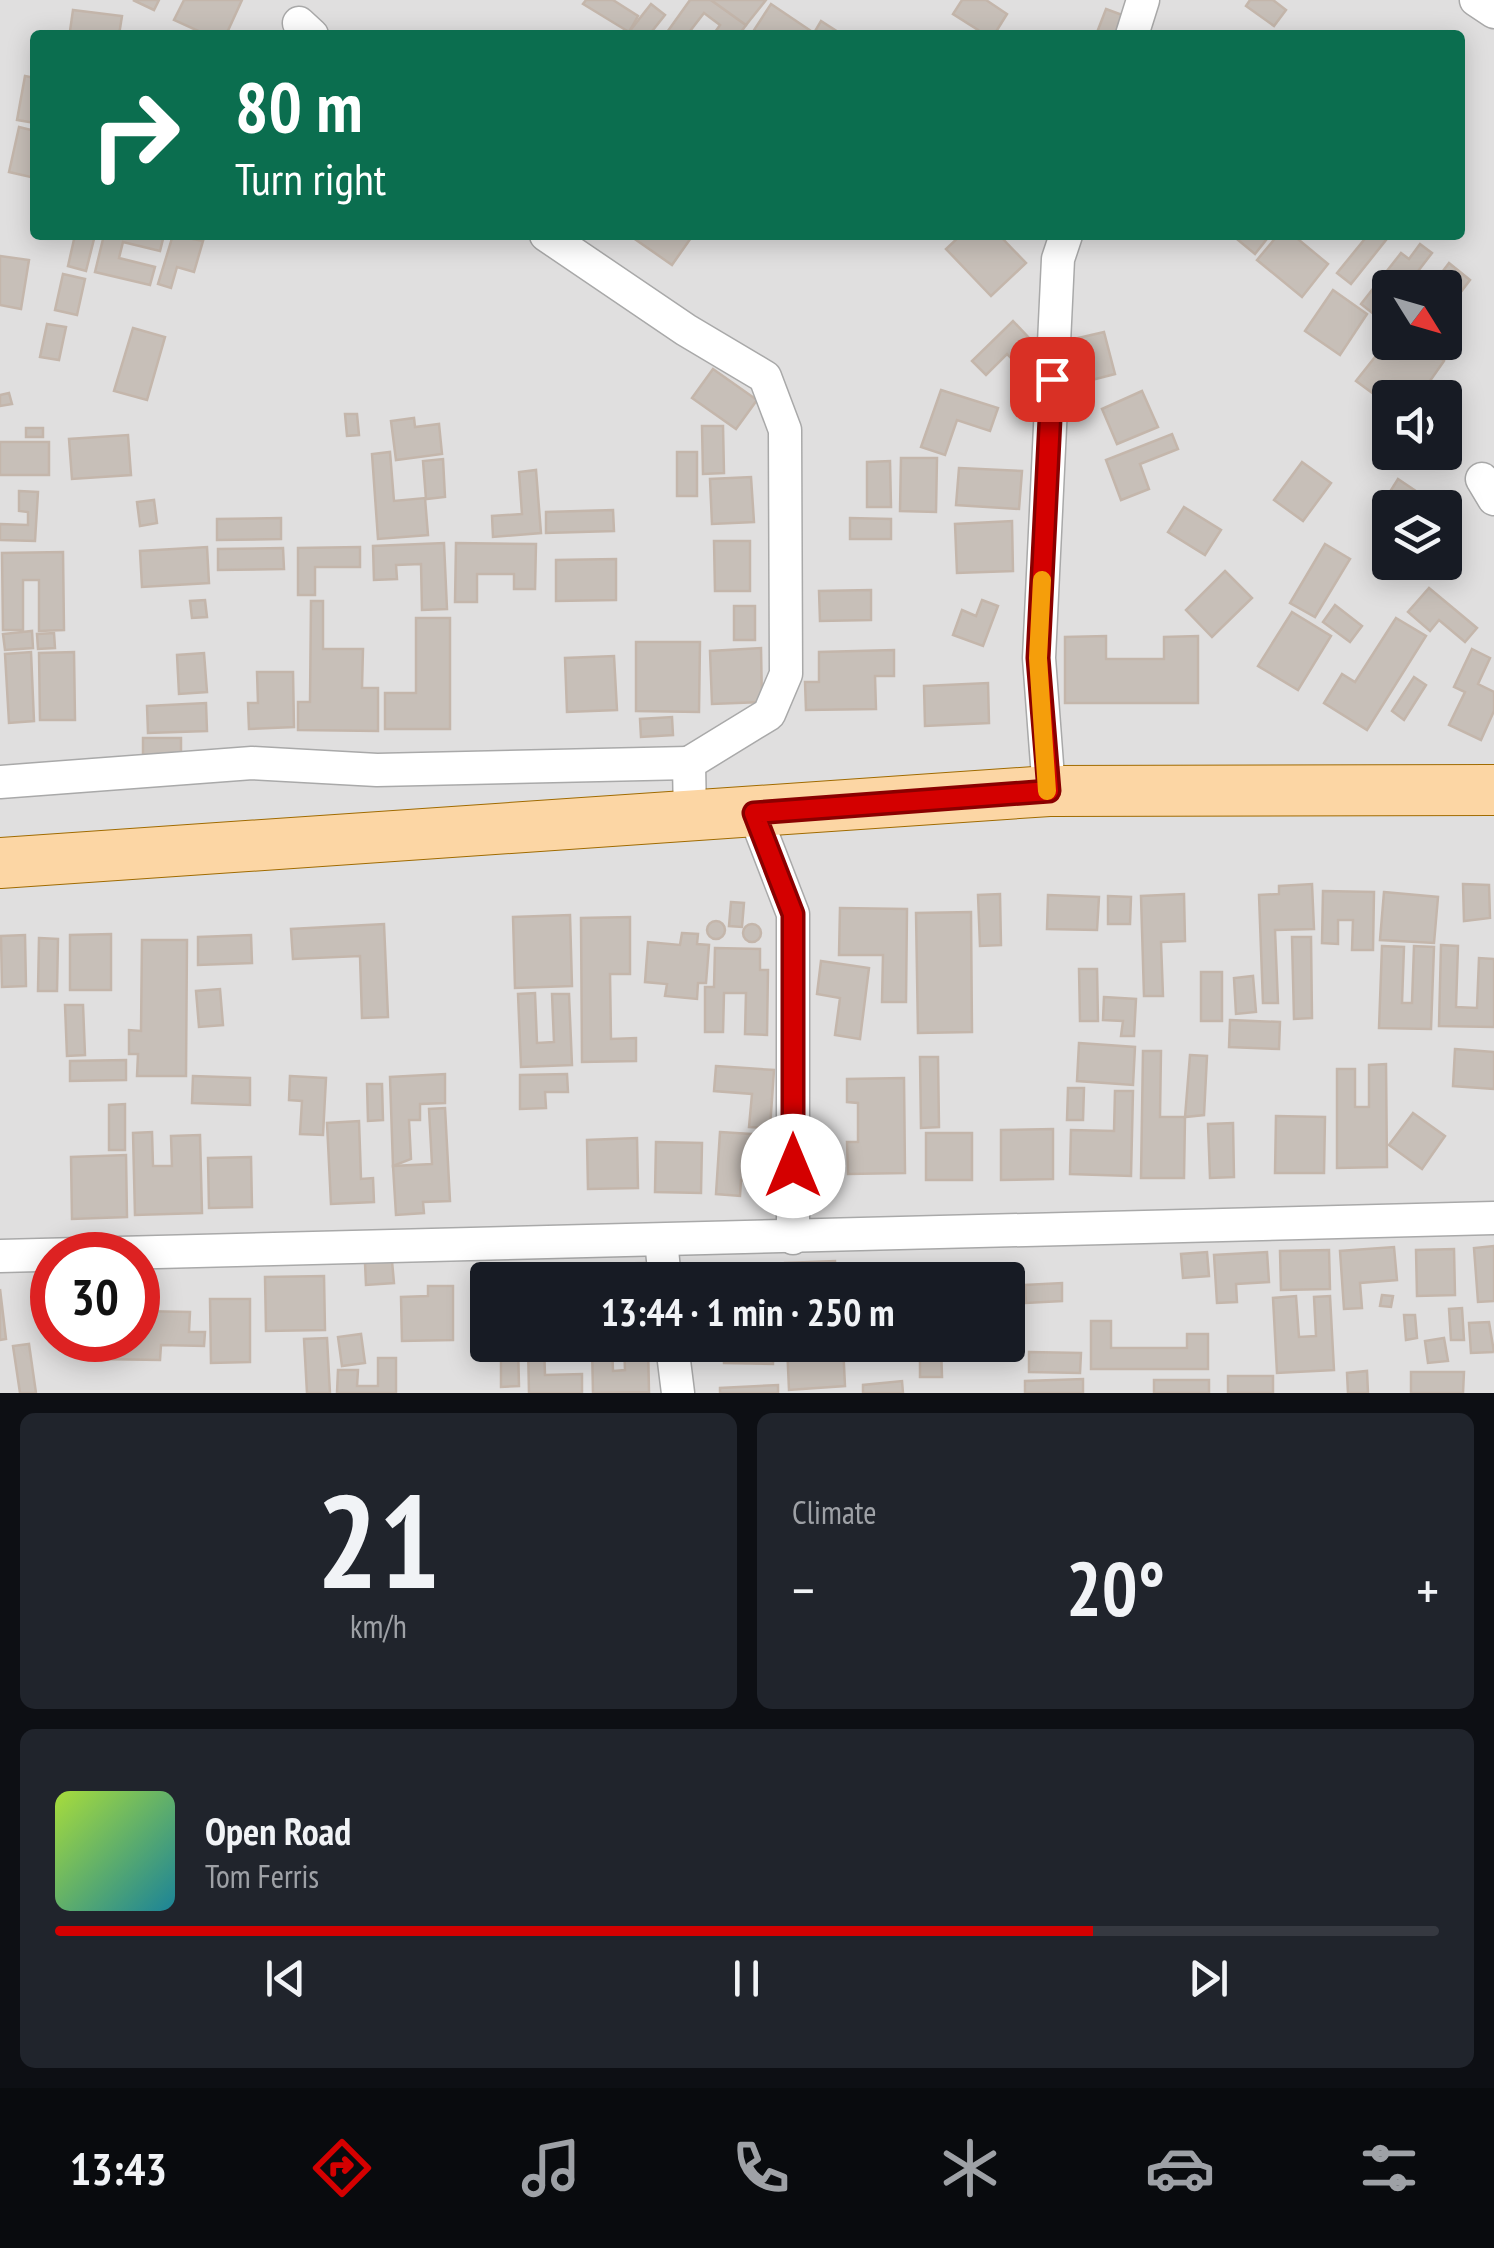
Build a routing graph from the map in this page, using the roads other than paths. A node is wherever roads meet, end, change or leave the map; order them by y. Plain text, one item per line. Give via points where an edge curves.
1 (1143, 0) edge
2 (1476, 0) edge
3 (1494, 12) edge
4 (1134, 30) edge
5 (553, 240) edge
6 (1064, 240) edge
7 (689, 763) junction
8 (0, 782) edge
9 (1494, 790) edge
10 (1049, 791) junction
11 (754, 813) junction
12 (690, 818) junction
13 (0, 863) edge
14 (1494, 1218) edge
15 (793, 1238) junction
16 (661, 1240) junction
17 (0, 1256) edge
18 (663, 1262) edge
19 (674, 1362) edge
20 (678, 1393) edge

1 - 4 street
2 - 3 street
5 - 7 street via 764,378 786,430 786,674 769,714
6 - 10 street via 1058,260 1038,658
7 - 8 street via 377,770 252,762
7 - 12 street
9 - 10 main road
10 - 11 main road
11 - 12 main road
11 - 15 street via 793,914
12 - 13 main road
14 - 15 street
15 - 16 street
16 - 17 street
16 - 18 street
19 - 20 street

